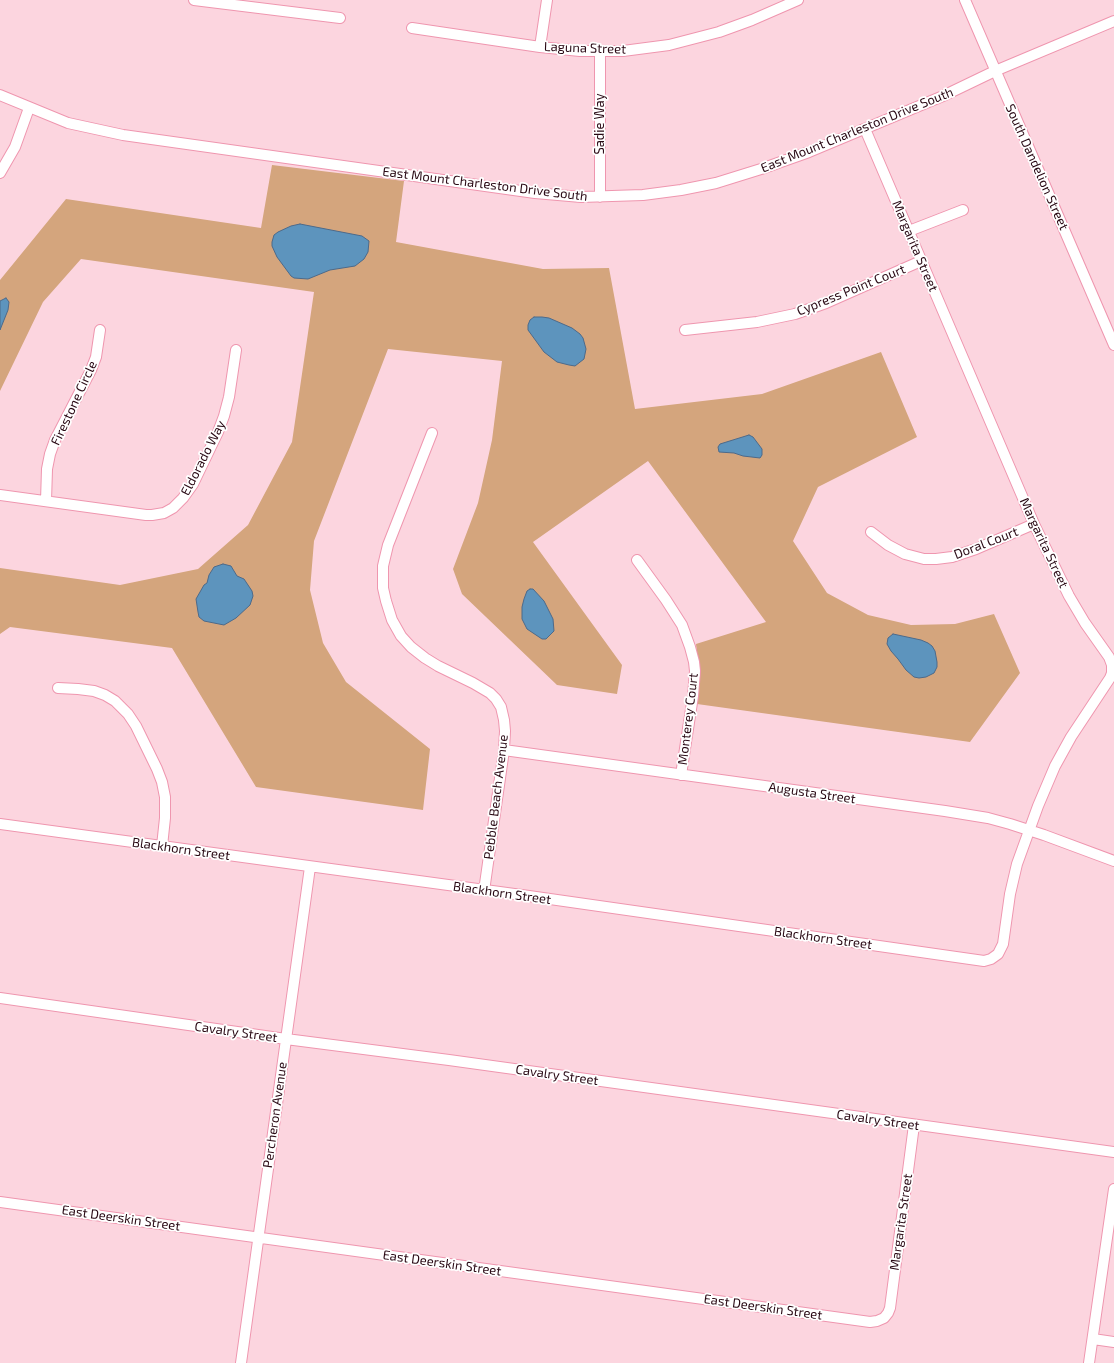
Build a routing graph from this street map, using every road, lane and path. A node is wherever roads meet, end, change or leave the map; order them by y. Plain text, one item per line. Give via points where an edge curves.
1 (194, 0) edge
2 (547, 0) edge
3 (798, 0) edge
4 (965, 0) edge
5 (207, 1) edge
6 (340, 18) dead end
7 (1114, 21) edge
8 (412, 28) dead end
9 (540, 47) junction
10 (600, 52) junction
11 (995, 71) junction
12 (0, 95) edge
13 (29, 108) junction
14 (865, 129) junction
15 (0, 173) edge
16 (600, 197) junction
17 (963, 210) dead end
18 (909, 231) junction
19 (921, 260) junction
20 (100, 330) dead end
21 (685, 330) dead end
22 (1112, 333) edge
23 (1114, 345) edge
24 (236, 350) dead end
25 (432, 434) dead end
26 (0, 495) edge
27 (46, 501) junction
28 (1034, 524) junction
29 (872, 532) dead end
30 (637, 560) dead end
31 (58, 688) dead end
32 (504, 750) junction
33 (681, 775) junction
34 (0, 824) edge
35 (1029, 830) junction
36 (162, 846) junction
37 (1114, 861) edge
38 (310, 867) junction
39 (484, 891) junction
40 (1000, 950) joint
41 (0, 998) edge
42 (286, 1039) junction
43 (914, 1125) junction
44 (1114, 1152) edge
45 (1114, 1189) edge
46 (0, 1202) edge
47 (259, 1237) junction
48 (884, 1318) joint
49 (1093, 1339) junction
50 (1114, 1342) edge
51 (241, 1363) edge
52 (1089, 1363) edge

1 - 5 street
2 - 9 street
3 - 10 street, Laguna Street via 752,20 702,37 669,45
4 - 11 street, South Dandelion Street
5 - 6 street
7 - 11 street, East Mount Charleston Drive South
8 - 9 street, Laguna Street
9 - 10 street, Laguna Street
10 - 16 street, Sadie Way
11 - 14 street, East Mount Charleston Drive South
11 - 22 street, South Dandelion Street
12 - 13 street, East Mount Charleston Drive South
13 - 15 street via 15,147
13 - 16 street, East Mount Charleston Drive South via 68,122 123,135 535,193
14 - 16 street, East Mount Charleston Drive South via 810,152 716,183 642,195
14 - 18 street, Margarita Street
17 - 18 street
18 - 19 street, Margarita Street
19 - 21 street, Cypress Point Court via 826,303 794,314 757,322
19 - 28 street, Margarita Street
20 - 27 street, Firestone Circle via 96,357 50,454
22 - 23 street, South Dandelion Street
24 - 27 street, Eldorado Way via 229,397 218,432 192,484 173,508 146,515
25 - 32 street, Pebble Beach Avenue via 388,546 383,566 383,588 392,620 411,647 424,658 473,683 496,699 504,720
26 - 27 street, Eldorado Way
28 - 29 street, Doral Court via 976,549 936,559 905,554
28 - 35 street, Margarita Street via 1068,596 1109,657 1112,673 1055,766
30 - 33 street, Monterey Court via 682,626 694,662 693,696
31 - 36 street via 78,688 105,695 128,714 136,726 162,782 165,818
32 - 33 street, Augusta Street
32 - 39 street, Pebble Beach Avenue
33 - 35 street, Augusta Street via 952,812 988,818
34 - 36 street, Blackhorn Street
35 - 37 street, Augusta Street
35 - 40 street, Margarita Street via 1010,894
36 - 38 street, Blackhorn Street
38 - 39 street, Blackhorn Street
38 - 42 street, Percheron Avenue
39 - 40 street, Blackhorn Street via 984,960 991,959
41 - 42 street, Cavalry Street
42 - 43 street, Cavalry Street
42 - 47 street, Percheron Avenue
43 - 44 street, Cavalry Street
43 - 48 street, Margarita Street via 890,1308
45 - 49 street
46 - 47 street, East Deerskin Street
47 - 48 street, East Deerskin Street via 870,1322
47 - 51 street, Percheron Avenue
49 - 50 street
49 - 52 street

